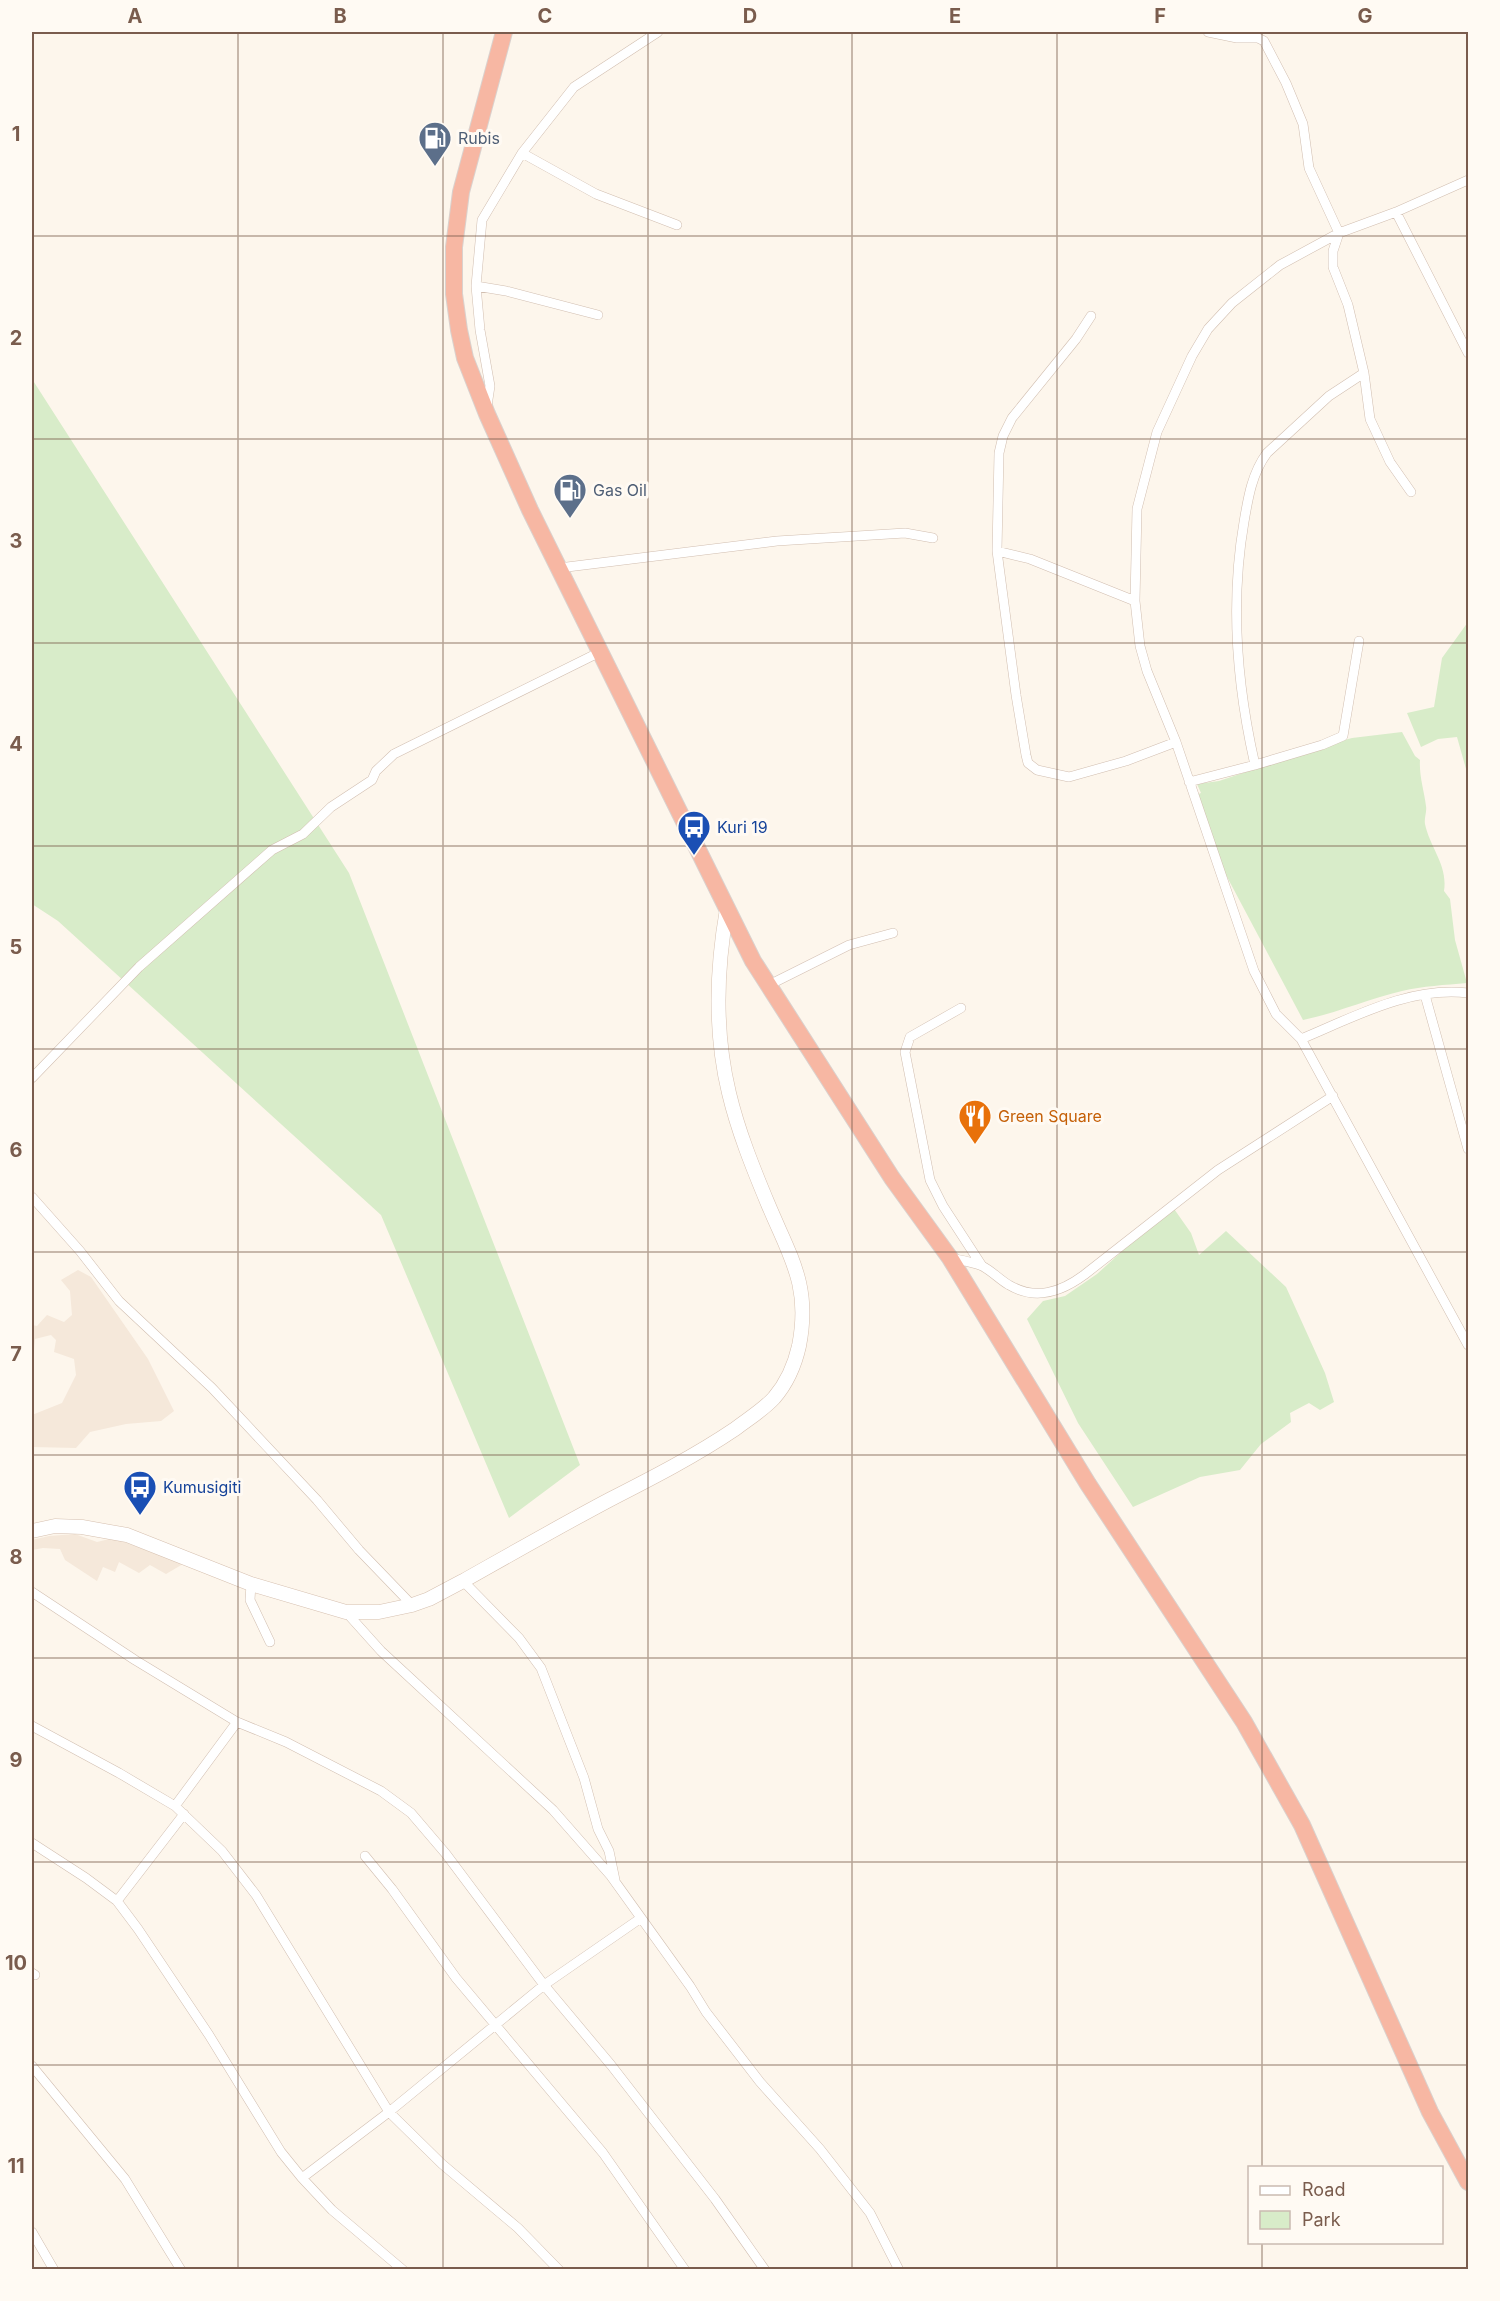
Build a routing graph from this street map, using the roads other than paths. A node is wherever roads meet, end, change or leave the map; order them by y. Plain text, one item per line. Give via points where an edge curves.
1 (504, 32) edge
2 (658, 32) edge
3 (1208, 32) edge
4 (522, 153) junction
5 (1468, 180) edge
6 (1396, 212) junction
7 (677, 225) dead end
8 (1339, 233) junction
9 (476, 286) junction
10 (598, 315) dead end
11 (1091, 316) dead end
12 (1468, 353) edge
13 (1364, 373) junction
14 (487, 414) junction
15 (1411, 492) dead end
16 (933, 538) dead end
17 (997, 551) junction
18 (558, 568) junction
19 (1135, 601) junction
20 (1359, 641) dead end
21 (600, 652) junction
22 (1176, 742) junction
23 (1255, 765) junction
24 (1189, 782) junction
25 (727, 909) junction
26 (893, 933) dead end
27 (768, 985) junction
28 (1468, 993) edge
29 (1425, 995) junction
30 (962, 1008) dead end
31 (1301, 1040) junction
32 (32, 1078) edge
33 (1333, 1096) junction
34 (1468, 1149) edge
35 (32, 1197) edge
36 (950, 1258) junction
37 (982, 1266) junction
38 (1468, 1345) edge
39 (32, 1531) edge
40 (463, 1581) junction
41 (251, 1584) junction
42 (32, 1592) edge
43 (412, 1605) junction
44 (346, 1612) junction
45 (270, 1642) dead end
46 (237, 1722) junction
47 (32, 1726) edge
48 (175, 1806) junction
49 (184, 1814) junction
50 (32, 1843) edge
51 (365, 1856) dead end
52 (616, 1883) junction
53 (117, 1902) junction
54 (640, 1918) junction
55 (544, 1985) junction
56 (496, 2024) junction
57 (32, 2066) edge
58 (389, 2112) junction
59 (302, 2178) junction
60 (1468, 2182) edge
61 (32, 2232) edge
62 (54, 2270) edge
63 (181, 2270) edge
64 (403, 2270) edge
65 (559, 2270) edge
66 (685, 2270) edge
67 (765, 2270) edge
68 (899, 2270) edge

1 - 14 highway via 461,192 454,247 454,294 465,358
2 - 4 street via 573,87
3 - 8 street via 1258,38 1268,47 1303,124 1309,168
4 - 7 street via 596,194
4 - 9 street via 482,220
5 - 6 street
6 - 8 street
6 - 12 street
8 - 13 street via 1333,267 1348,305
8 - 19 street via 1253,285 1208,329 1192,356 1157,432 1144,474 1137,509
9 - 10 street
9 - 14 street via 490,386
11 - 17 street via 1012,417 1003,436 997,477
13 - 15 street via 1370,420 1390,462
13 - 23 street via 1329,396 1267,453 1253,478 1237,562 1235,623
14 - 18 highway
16 - 18 street via 905,533 777,541
17 - 19 street via 1030,559
17 - 22 street via 1028,763 1041,772 1069,777
18 - 21 highway
19 - 22 street via 1147,671
20 - 23 street via 1343,736
21 - 25 highway
21 - 32 street via 394,754 372,780 331,807 303,834 272,850 139,967
22 - 24 street
23 - 24 street
24 - 31 street via 1254,971 1276,1014
25 - 27 highway
25 - 40 main road via 719,955 722,1058 747,1151 798,1273 803,1296 804,1321 788,1378 774,1398 740,1425 674,1467
26 - 27 street via 849,945
27 - 36 highway via 892,1178
28 - 29 street
29 - 31 street via 1392,1001
29 - 34 street
30 - 37 street via 910,1037 905,1052 930,1180
31 - 33 street
33 - 37 street via 1218,1170 1070,1286 1037,1295 1011,1287
33 - 38 street
35 - 43 street via 119,1301 212,1388
36 - 37 street
36 - 60 highway via 1088,1484 1233,1705 1277,1780 1302,1825 1430,2112
39 - 41 main road via 55,1526 82,1527 126,1535
40 - 43 main road
40 - 52 street via 519,1638 541,1668 584,1778
41 - 44 main road
41 - 45 street via 250,1600
42 - 46 street
43 - 44 main road via 379,1612
44 - 52 street via 381,1651 553,1810
46 - 48 street
46 - 55 street via 286,1742 381,1791 411,1813
47 - 48 street
48 - 49 street
49 - 53 street
49 - 58 street via 242,1875
50 - 53 street
51 - 56 street via 456,1978
52 - 54 street
53 - 59 street via 162,1963 281,2152
54 - 55 street
54 - 68 street via 760,2082 870,2213
55 - 56 street
55 - 67 street via 715,2199
56 - 58 street
56 - 66 street via 603,2153
57 - 63 street via 125,2179
58 - 59 street
58 - 65 street
59 - 64 street via 332,2210
61 - 62 street

